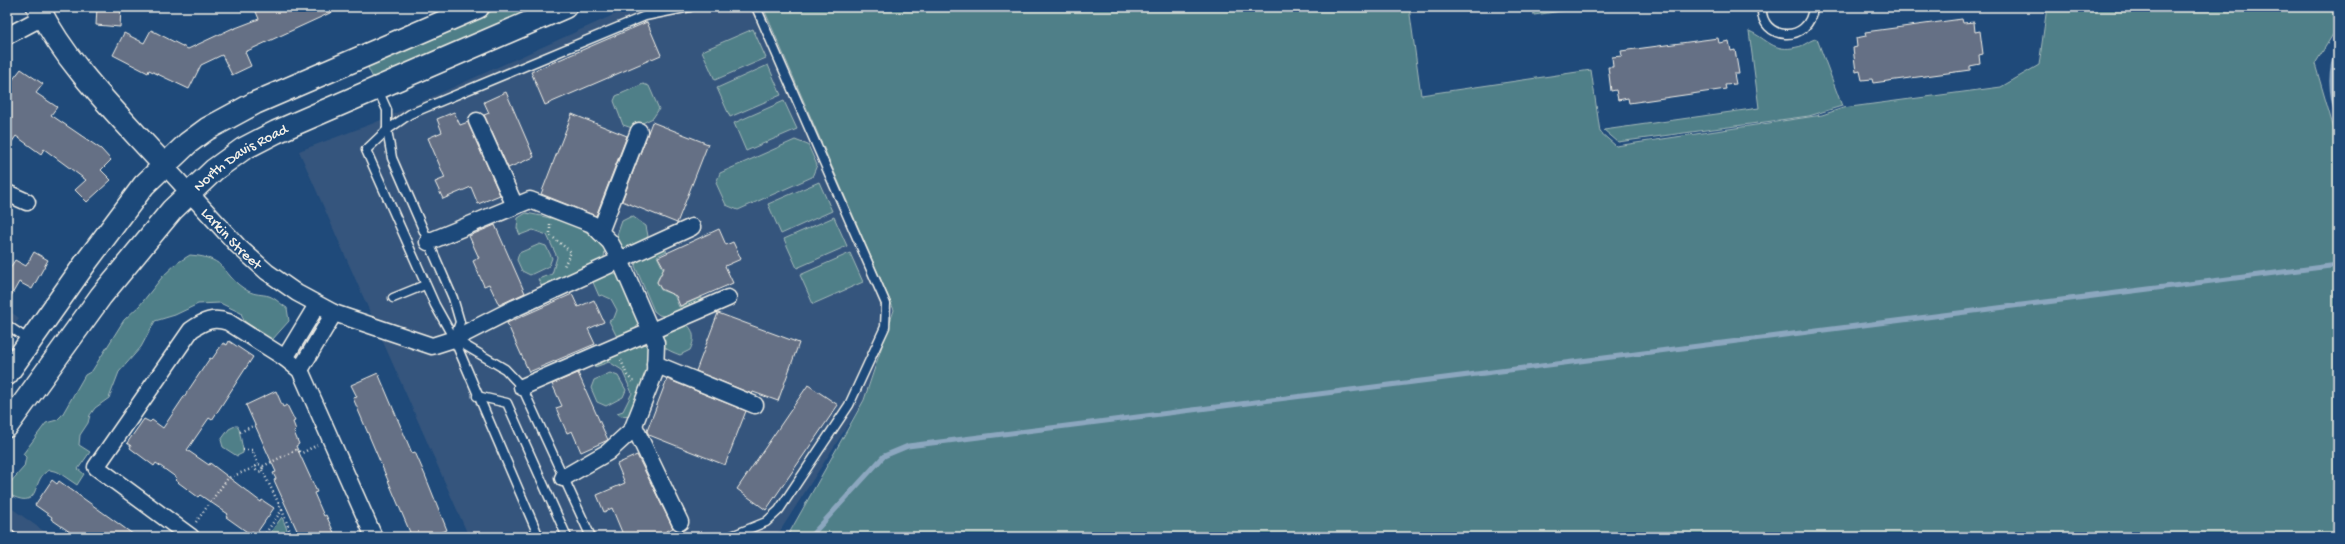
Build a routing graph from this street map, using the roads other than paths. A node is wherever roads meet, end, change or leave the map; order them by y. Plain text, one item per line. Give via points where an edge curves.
1 (478, 7) edge
2 (565, 7) edge
3 (690, 7) edge
4 (756, 7) edge
5 (1762, 7) edge
6 (1813, 7) edge
7 (40, 12) edge
8 (7, 36) edge
9 (377, 89) junction
10 (477, 121) dead end
11 (387, 130) junction
12 (639, 131) dead end
13 (164, 165) junction
14 (189, 193) junction
15 (7, 194) edge
16 (27, 202) dead end
17 (515, 206) junction
18 (692, 227) dead end
19 (600, 232) junction
20 (428, 242) junction
21 (620, 260) junction
22 (426, 285) junction
23 (393, 298) dead end
24 (728, 298) dead end
25 (317, 305) junction
26 (334, 313) junction
27 (7, 325) edge
28 (651, 331) junction
29 (454, 339) junction
30 (30, 341) junction
31 (286, 358) junction
32 (656, 364) junction
33 (300, 370) junction
34 (7, 374) edge
35 (522, 387) junction
36 (477, 396) junction
37 (754, 405) dead end
38 (7, 426) edge
39 (634, 426) junction
40 (563, 478) junction
41 (680, 522) dead end
42 (7, 533) edge
43 (189, 535) edge
44 (12, 537) edge
45 (374, 537) edge
46 (539, 537) edge
47 (567, 537) edge
48 (591, 537) edge
49 (729, 537) edge

1 - 13 main road via 255,103 207,129
2 - 9 main road, North Davis Road
3 - 11 lane via 645,16 410,114
4 - 49 lane via 886,304 885,326 849,405 779,510 766,522
5 - 6 lane via 1768,26 1782,34 1790,34 1804,28 1812,15
7 - 8 street
7 - 13 main road, Larkin Street via 74,64
9 - 11 lane via 387,110
9 - 14 main road, North Davis Road via 243,149 214,170
10 - 17 street
11 - 20 lane via 392,158
11 - 22 lane via 366,150
12 - 19 street
13 - 14 street, Larkin Street
13 - 30 main road via 144,184
14 - 25 street, Larkin Street via 252,259 296,293
14 - 38 main road, North Davis Road via 100,296
15 - 16 street
17 - 19 street via 530,200 592,224
17 - 20 street
18 - 21 street, Larkin Street
19 - 21 street via 610,242
20 - 29 lane via 453,298 460,322
21 - 28 street
21 - 29 street, Larkin Street
22 - 23 lane
22 - 29 lane
24 - 28 street
25 - 26 street, Larkin Street
25 - 31 street
26 - 29 street, Larkin Street via 432,346
26 - 33 street
27 - 30 lane
28 - 32 street via 656,343
28 - 35 street
29 - 35 lane via 505,369
29 - 36 lane
30 - 34 main road
31 - 33 street
31 - 43 street via 228,322 209,320 200,323 183,340 96,467
32 - 37 street
32 - 39 street
33 - 45 street
35 - 40 lane
36 - 46 lane
36 - 47 lane via 507,403
39 - 40 street via 608,452
39 - 41 street
40 - 48 lane
42 - 44 lane

